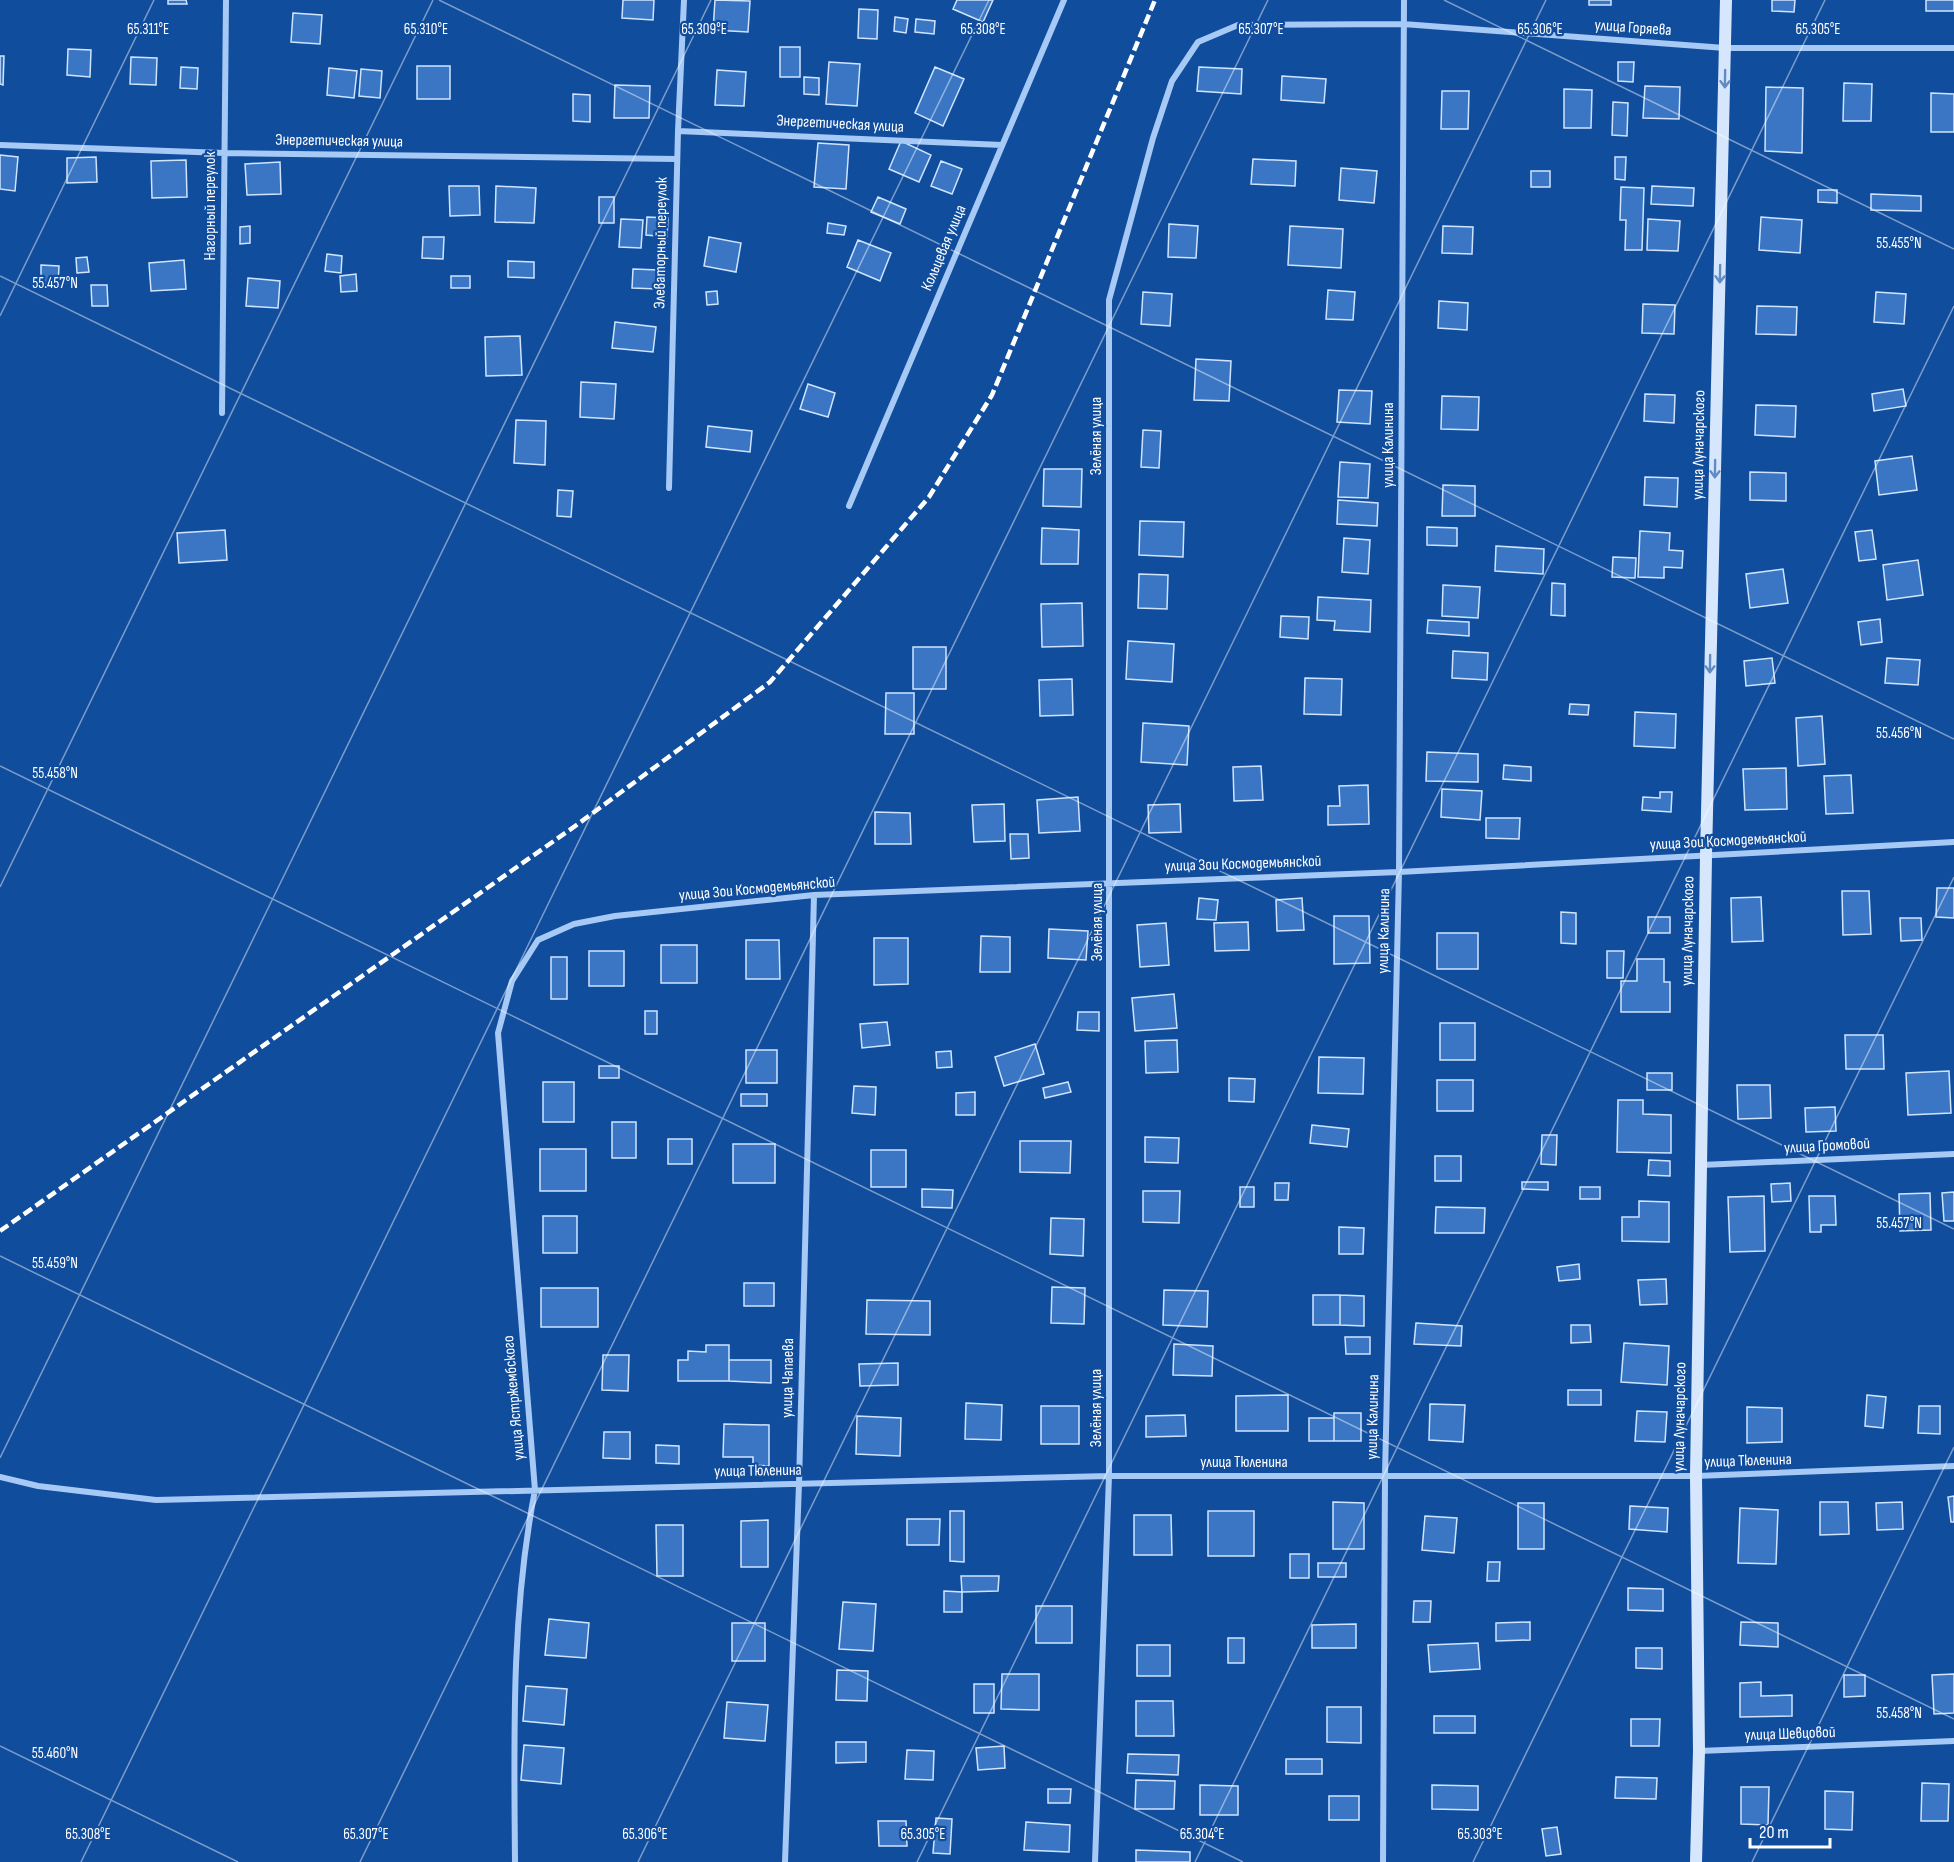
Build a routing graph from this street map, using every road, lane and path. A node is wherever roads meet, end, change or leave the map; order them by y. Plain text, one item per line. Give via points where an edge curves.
1 (226, 0) edge
2 (684, 0) edge
3 (1064, 0) edge
4 (1404, 0) edge
5 (1726, 0) edge
6 (1403, 24) junction
7 (1238, 25) joint
8 (1725, 48) junction
9 (1954, 48) edge
10 (678, 131) junction
11 (0, 145) edge
12 (1002, 145) junction
13 (224, 153) junction
14 (677, 159) junction
15 (222, 412) dead end
16 (669, 488) dead end
17 (849, 506) dead end
18 (1954, 842) edge
19 (1706, 856) junction
20 (1399, 872) junction
21 (1111, 883) junction
22 (814, 895) junction
23 (538, 940) joint
24 (1954, 1154) edge
25 (1701, 1165) junction
26 (1954, 1466) edge
27 (1385, 1475) junction
28 (1109, 1476) junction
29 (1695, 1476) junction
30 (0, 1478) edge
31 (799, 1484) junction
32 (535, 1490) junction
33 (1954, 1741) edge
34 (1699, 1751) junction
35 (515, 1862) edge
36 (785, 1862) edge
37 (1095, 1862) edge
38 (1383, 1862) edge
39 (1696, 1862) edge

1 - 13 street, Нагорный переулок
2 - 10 street, Элеваторный переулок
3 - 12 street, Кольцевая улица
4 - 6 street, улица Калинина
5 - 8 main road, улица Луначарского
6 - 7 street, улица Горяева
6 - 8 street, улица Горяева
6 - 20 street, улица Калинина
7 - 21 street, Зелёная улица via 1198,42 1172,81 1109,300
8 - 9 street, улица Горяева
8 -> 19 main road, улица Луначарского
10 - 12 street, Энергетическая улица
10 - 14 street, Элеваторный переулок
11 - 13 street, Энергетическая улица
12 - 17 street, Кольцевая улица
13 - 14 street, Энергетическая улица
13 - 15 street, Нагорный переулок
14 - 16 street, Элеваторный переулок
18 - 19 street, улица Зои Космодемьянской
19 - 20 street, улица Зои Космодемьянской
19 - 25 main road, улица Луначарского
20 - 21 street, улица Зои Космодемьянской
20 - 27 street, улица Калинина
21 - 22 street, улица Зои Космодемьянской
21 - 28 street, Зелёная улица
22 - 23 street, улица Зои Космодемьянской via 615,916 574,924
22 - 31 street, улица Чапаева
23 - 32 street, улица Ястржембского via 512,981 498,1032
24 - 25 street, улица Громовой
25 - 29 main road, улица Луначарского
26 - 29 street, улица Тюленина
27 - 28 street, улица Тюленина
27 - 29 street, улица Тюленина
27 - 38 street, улица Калинина
28 - 31 street, улица Тюленина
28 - 37 street, Зелёная улица
29 - 34 main road, улица Луначарского
30 - 32 street, улица Тюленина via 156,1500
31 - 32 street, улица Тюленина
31 - 36 street, улица Чапаева
32 - 35 street, улица Ястржембского via 523,1550 518,1606 513,1723
33 - 34 street, улица Шевцовой
34 - 39 main road, улица Луначарского

